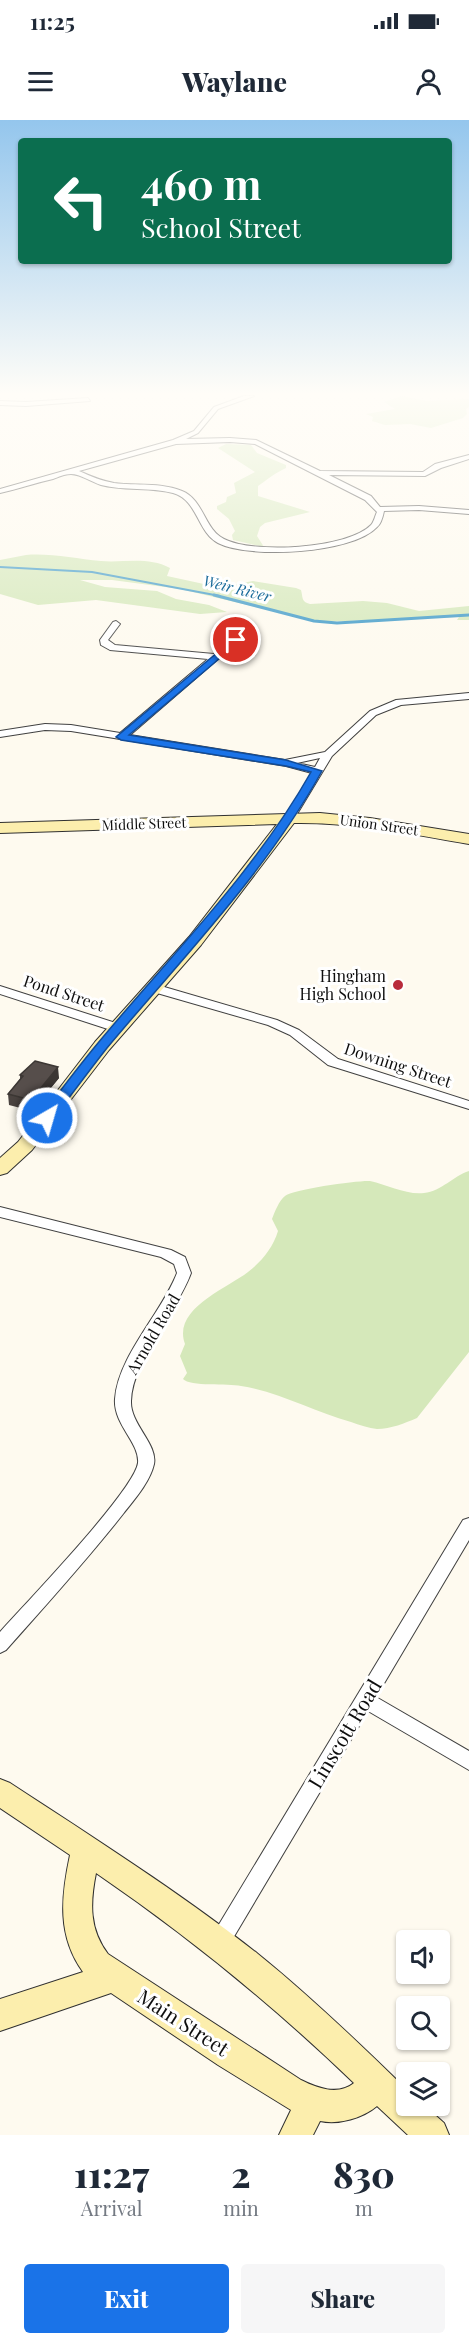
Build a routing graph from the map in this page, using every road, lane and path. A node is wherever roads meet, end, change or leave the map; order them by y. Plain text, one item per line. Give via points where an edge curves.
1 (166, 490) edge
2 (352, 490) edge
3 (379, 509) junction
4 (469, 512) edge
5 (116, 624) dead end
6 (236, 640) dead end
7 (214, 657) junction
8 (469, 696) edge
9 (0, 734) edge
10 (121, 737) junction
11 (328, 754) junction
12 (274, 761) junction
13 (317, 771) junction
14 (289, 819) junction
15 (0, 828) edge
16 (469, 839) edge
17 (154, 988) junction
18 (0, 990) edge
19 (118, 1028) junction
20 (469, 1105) edge
21 (0, 1169) edge
22 (0, 1212) edge
23 (469, 1525) edge
24 (0, 1645) edge
25 (365, 1700) junction
26 (469, 1761) edge
27 (0, 1792) edge
28 (86, 1851) junction
29 (219, 1943) junction
30 (113, 1977) junction
31 (0, 2015) edge
32 (376, 2084) junction
33 (312, 2103) junction
34 (296, 2135) edge
35 (432, 2135) edge

1 - 3 street via 191,500 215,537 252,549 298,549 358,537 374,527 381,515
2 - 3 street
3 - 4 street via 419,507
5 - 7 street via 104,640 113,648
6 - 7 street
7 - 10 street
8 - 11 street via 388,705 367,717
9 - 10 street via 52,727
10 - 12 street
11 - 12 street
11 - 13 street
12 - 13 street
13 - 14 street
14 - 15 street, Middle Street
14 - 16 street, Union Street via 355,821
14 - 17 street
17 - 19 street
17 - 20 street, Downing Street via 272,1023 297,1034 333,1062
18 - 19 street, Pond Street
19 - 21 street via 29,1140
22 - 24 street, Arnold Road via 166,1252 180,1261 184,1273 133,1365 124,1389 123,1415 145,1454 142,1473 118,1508
23 - 25 street, Linscott Road
25 - 26 street
25 - 29 street, Linscott Road
27 - 28 street
28 - 29 street
28 - 30 street, Main Street via 76,1912 80,1936 86,1953
29 - 32 street via 279,1991
30 - 31 street
30 - 33 street, Main Street
32 - 33 street, Main Street via 361,2098 347,2104 332,2107
32 - 35 street
33 - 34 street

